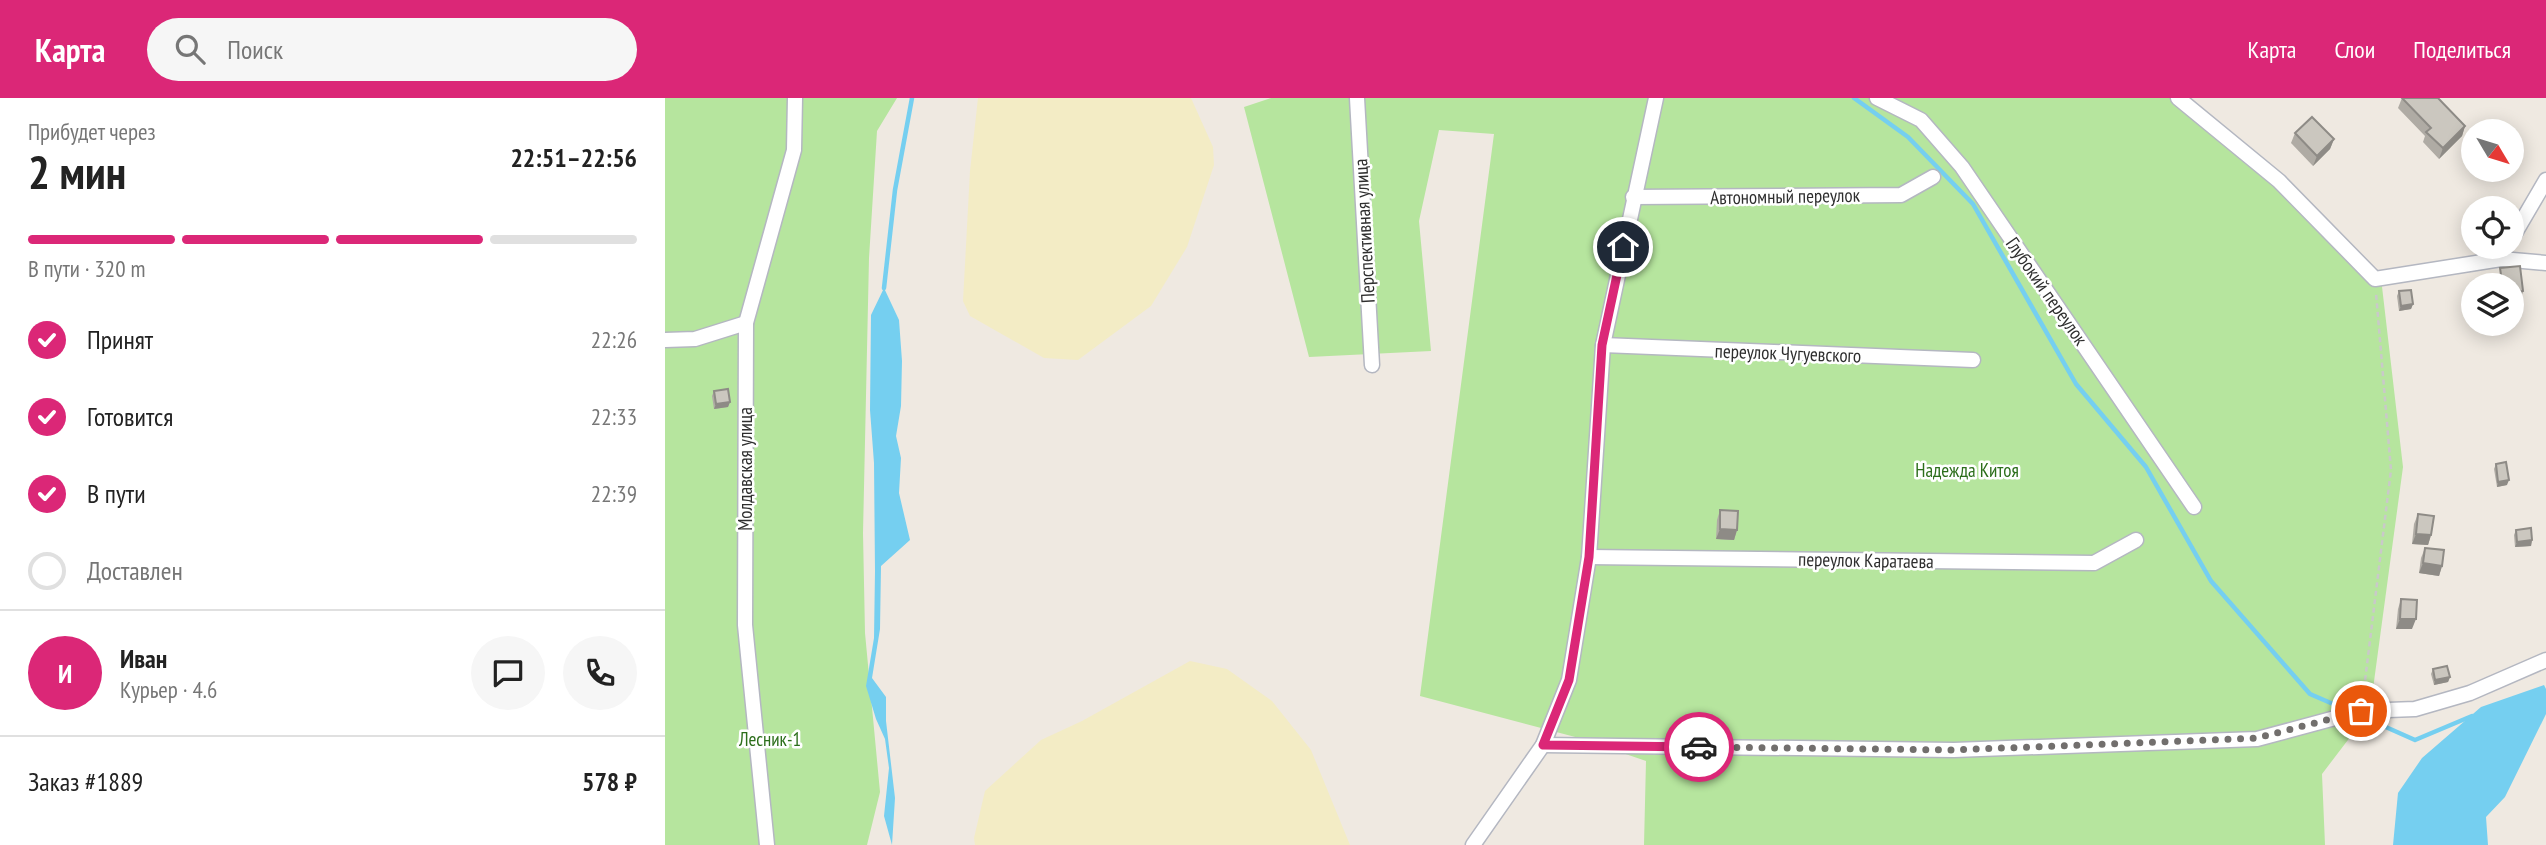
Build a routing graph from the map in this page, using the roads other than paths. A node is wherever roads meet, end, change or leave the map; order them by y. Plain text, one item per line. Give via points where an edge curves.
1 (795, 98) edge
2 (1357, 98) edge
3 (1656, 98) edge
4 (1877, 98) edge
5 (2178, 98) edge
6 (1933, 177) dead end
7 (2546, 180) edge
8 (1633, 197) junction
9 (2524, 218) edge
10 (2524, 258) edge
11 (2474, 259) edge
12 (2546, 263) edge
13 (746, 323) junction
14 (665, 340) edge
15 (1602, 345) junction
16 (1973, 360) dead end
17 (1372, 365) dead end
18 (2194, 507) dead end
19 (2136, 540) dead end
20 (1589, 557) junction
21 (2546, 660) edge
22 (1543, 745) junction
23 (767, 845) edge
24 (1473, 845) edge

1 - 13 street, Молдавская улица via 794,150
2 - 17 street, Перспективная улица
3 - 8 street
4 - 18 street, Глубокий переулок via 1921,120 1962,167
5 - 11 street via 2279,181 2375,279
6 - 8 street, Автономный переулок via 1901,195
7 - 9 street
8 - 15 street
10 - 12 street
13 - 14 street via 695,339
13 - 23 street, Молдавская улица via 745,625
15 - 16 street, переулок Чугуевского
15 - 20 street
19 - 20 street, переулок Каратаева via 2094,563
20 - 22 street via 1569,680
21 - 22 street via 2470,693 2415,709 2361,711 2257,738 1954,750
22 - 24 street

